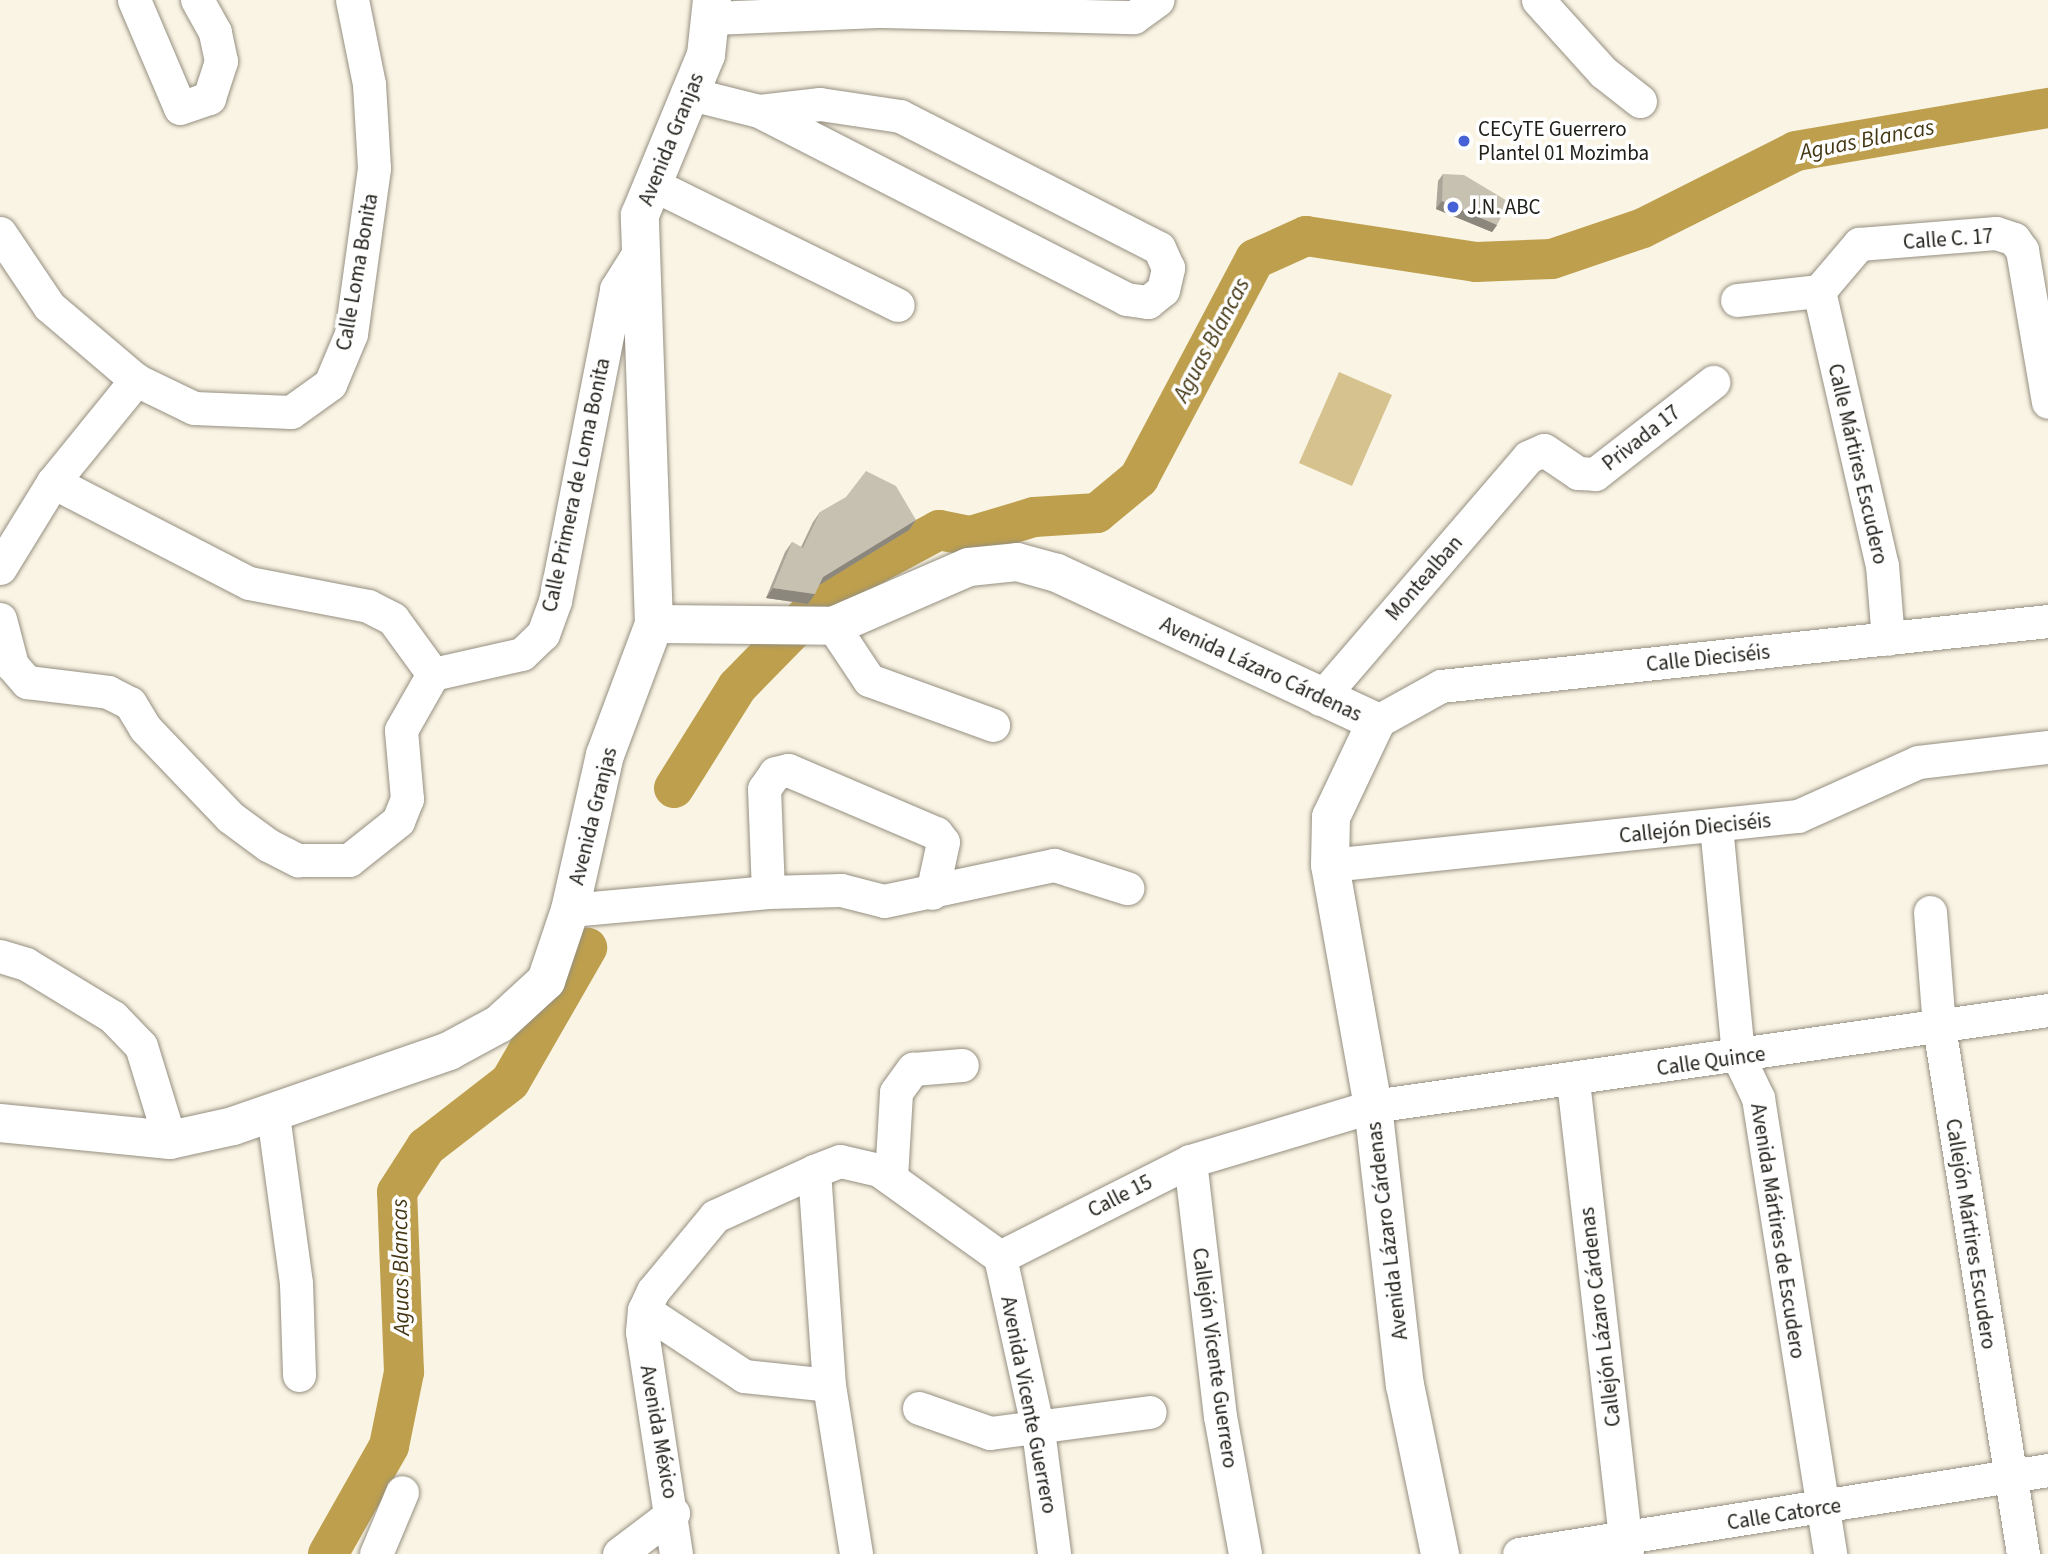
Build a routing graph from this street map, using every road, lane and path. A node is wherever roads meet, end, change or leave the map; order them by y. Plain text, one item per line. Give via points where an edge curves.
1 (134, 0) edge
2 (197, 0) edge
3 (352, 0) edge
4 (1538, 0) edge
5 (882, 5) edge
6 (1154, 5) edge
7 (713, 9) edge
8 (1021, 9) edge
9 (687, 93) junction
10 (1640, 101) dead end
11 (759, 111) junction
12 (650, 183) junction
13 (0, 233) edge
14 (638, 254) junction
15 (1819, 291) junction
16 (1737, 300) dead end
17 (898, 305) dead end
18 (136, 380) junction
19 (1713, 382) dead end
20 (2048, 402) edge
21 (1528, 457) joint
22 (53, 482) junction
23 (0, 568) edge
24 (0, 619) edge
25 (2048, 621) edge
26 (654, 624) junction
27 (833, 626) junction
28 (1888, 639) junction
29 (433, 674) junction
30 (1320, 699) junction
31 (1376, 722) junction
32 (993, 725) dead end
33 (2048, 747) edge
34 (1716, 826) junction
35 (1330, 865) junction
36 (1127, 888) dead end
37 (768, 892) junction
38 (932, 893) junction
39 (570, 910) junction
40 (1930, 912) dead end
41 (0, 956) edge
42 (2048, 1010) edge
43 (1939, 1027) junction
44 (1738, 1056) junction
45 (962, 1065) dead end
46 (1573, 1081) junction
47 (1373, 1106) junction
48 (273, 1115) junction
49 (0, 1124) edge
50 (170, 1140) junction
51 (1190, 1161) junction
52 (814, 1171) junction
53 (891, 1177) junction
54 (1000, 1257) junction
55 (644, 1310) junction
56 (299, 1375) dead end
57 (829, 1385) junction
58 (919, 1408) dead end
59 (1150, 1412) dead end
60 (1038, 1430) junction
61 (2048, 1470) edge
62 (2009, 1476) junction
63 (402, 1492) dead end
64 (1823, 1509) junction
65 (673, 1513) junction
66 (1626, 1546) edge
67 (376, 1554) edge
68 (618, 1554) edge
69 (676, 1554) edge
70 (856, 1554) edge
71 (1054, 1554) edge
72 (1245, 1554) edge
73 (1440, 1554) edge
74 (1519, 1554) edge
75 (1830, 1554) edge
76 (2023, 1554) edge

1 - 2 street via 180,107 209,97 221,61 215,32
3 - 18 street, Calle Loma Bonita via 369,84 374,168 351,334 330,384 291,412 194,408
4 - 10 street via 1603,72
5 - 7 street
5 - 8 street
6 - 8 street via 1134,17
7 - 9 main road, Avenida Granjas via 706,55
9 - 11 street
9 - 12 main road, Avenida Granjas
11 - 11 street via 1126,299 1147,302 1163,289 1168,268 1159,248 900,116 820,104
12 - 14 main road, Avenida Granjas via 640,215
12 - 17 street
13 - 18 street, Calle Loma Bonita via 49,306
14 - 26 main road, Avenida Granjas
14 - 29 street, Calle Primera de Loma Bonita via 616,289 555,601 543,634 522,653
15 - 16 street
15 - 20 street, Calle C. 17 via 1858,244 1996,233 2014,239 2022,250
15 - 28 street, Calle Mártires Escudero via 1880,553
18 - 22 street
19 - 21 street, Privada 17 via 1595,474 1578,473 1544,450
21 - 30 street, Montealban
22 - 23 street
22 - 29 street via 249,583 368,606 393,619
24 - 29 street via 12,665 27,682 108,692 130,703 145,728 230,817 268,845 323,863 349,860 398,821 408,799 401,730
25 - 28 street, Calle Dieciséis
26 - 27 main road, Avenida Lázaro Cárdenas
26 - 39 main road, Avenida Granjas via 605,755
27 - 30 main road, Avenida Lázaro Cárdenas via 969,568 1017,562 1057,573
27 - 32 street via 869,680
28 - 31 street, Calle Dieciséis via 1441,686
30 - 31 main road, Avenida Lázaro Cárdenas
31 - 35 main road, Avenida Lázaro Cárdenas via 1331,817
33 - 34 street, Callejón Dieciséis via 1918,762 1798,816
34 - 35 street, Callejón Dieciséis
34 - 44 street, Avenida Mártires de Escudero
35 - 47 main road, Avenida Lázaro Cárdenas
36 - 38 street via 1055,865
37 - 38 street via 841,890 884,901
37 - 38 street via 764,789 775,773 788,770 936,833 943,842
37 - 39 street
39 - 48 main road, Avenida Granjas via 546,981 499,1024 449,1051
40 - 43 street, Callejón Mártires Escudero
41 - 50 street via 26,964 113,1017 141,1046
42 - 43 street, Calle Quince
43 - 44 street, Calle Quince
43 - 62 street, Callejón Mártires Escudero
44 - 46 street, Calle Quince
44 - 64 street, Avenida Mártires de Escudero via 1758,1098
45 - 53 street via 913,1069 896,1091
46 - 47 street, Calle Quince
46 - 66 street, Callejón Lázaro Cárdenas
47 - 51 street, Calle 15
47 - 73 main road, Avenida Lázaro Cárdenas via 1405,1385
48 - 50 main road, Avenida Granjas
48 - 56 street via 296,1283
49 - 50 main road, Avenida Granjas
51 - 54 street, Calle 15
51 - 72 street, Callejón Vicente Guerrero via 1220,1416
52 - 53 street via 862,1162
52 - 55 street via 715,1216 653,1291
52 - 57 street
53 - 54 street
54 - 60 street, Avenida Vicente Guerrero
55 - 57 street via 744,1376
55 - 65 street, Avenida México via 642,1332
57 - 70 street
58 - 60 street via 990,1433
59 - 60 street
60 - 71 street, Avenida Vicente Guerrero
61 - 62 street, Calle Catorce
62 - 64 street, Calle Catorce
62 - 76 street, Callejón Mártires Escudero
63 - 67 street
64 - 66 street, Calle Catorce
64 - 75 street, Avenida Mártires de Escudero
65 - 68 street
65 - 69 street, Avenida México
66 - 74 street, Calle Catorce

